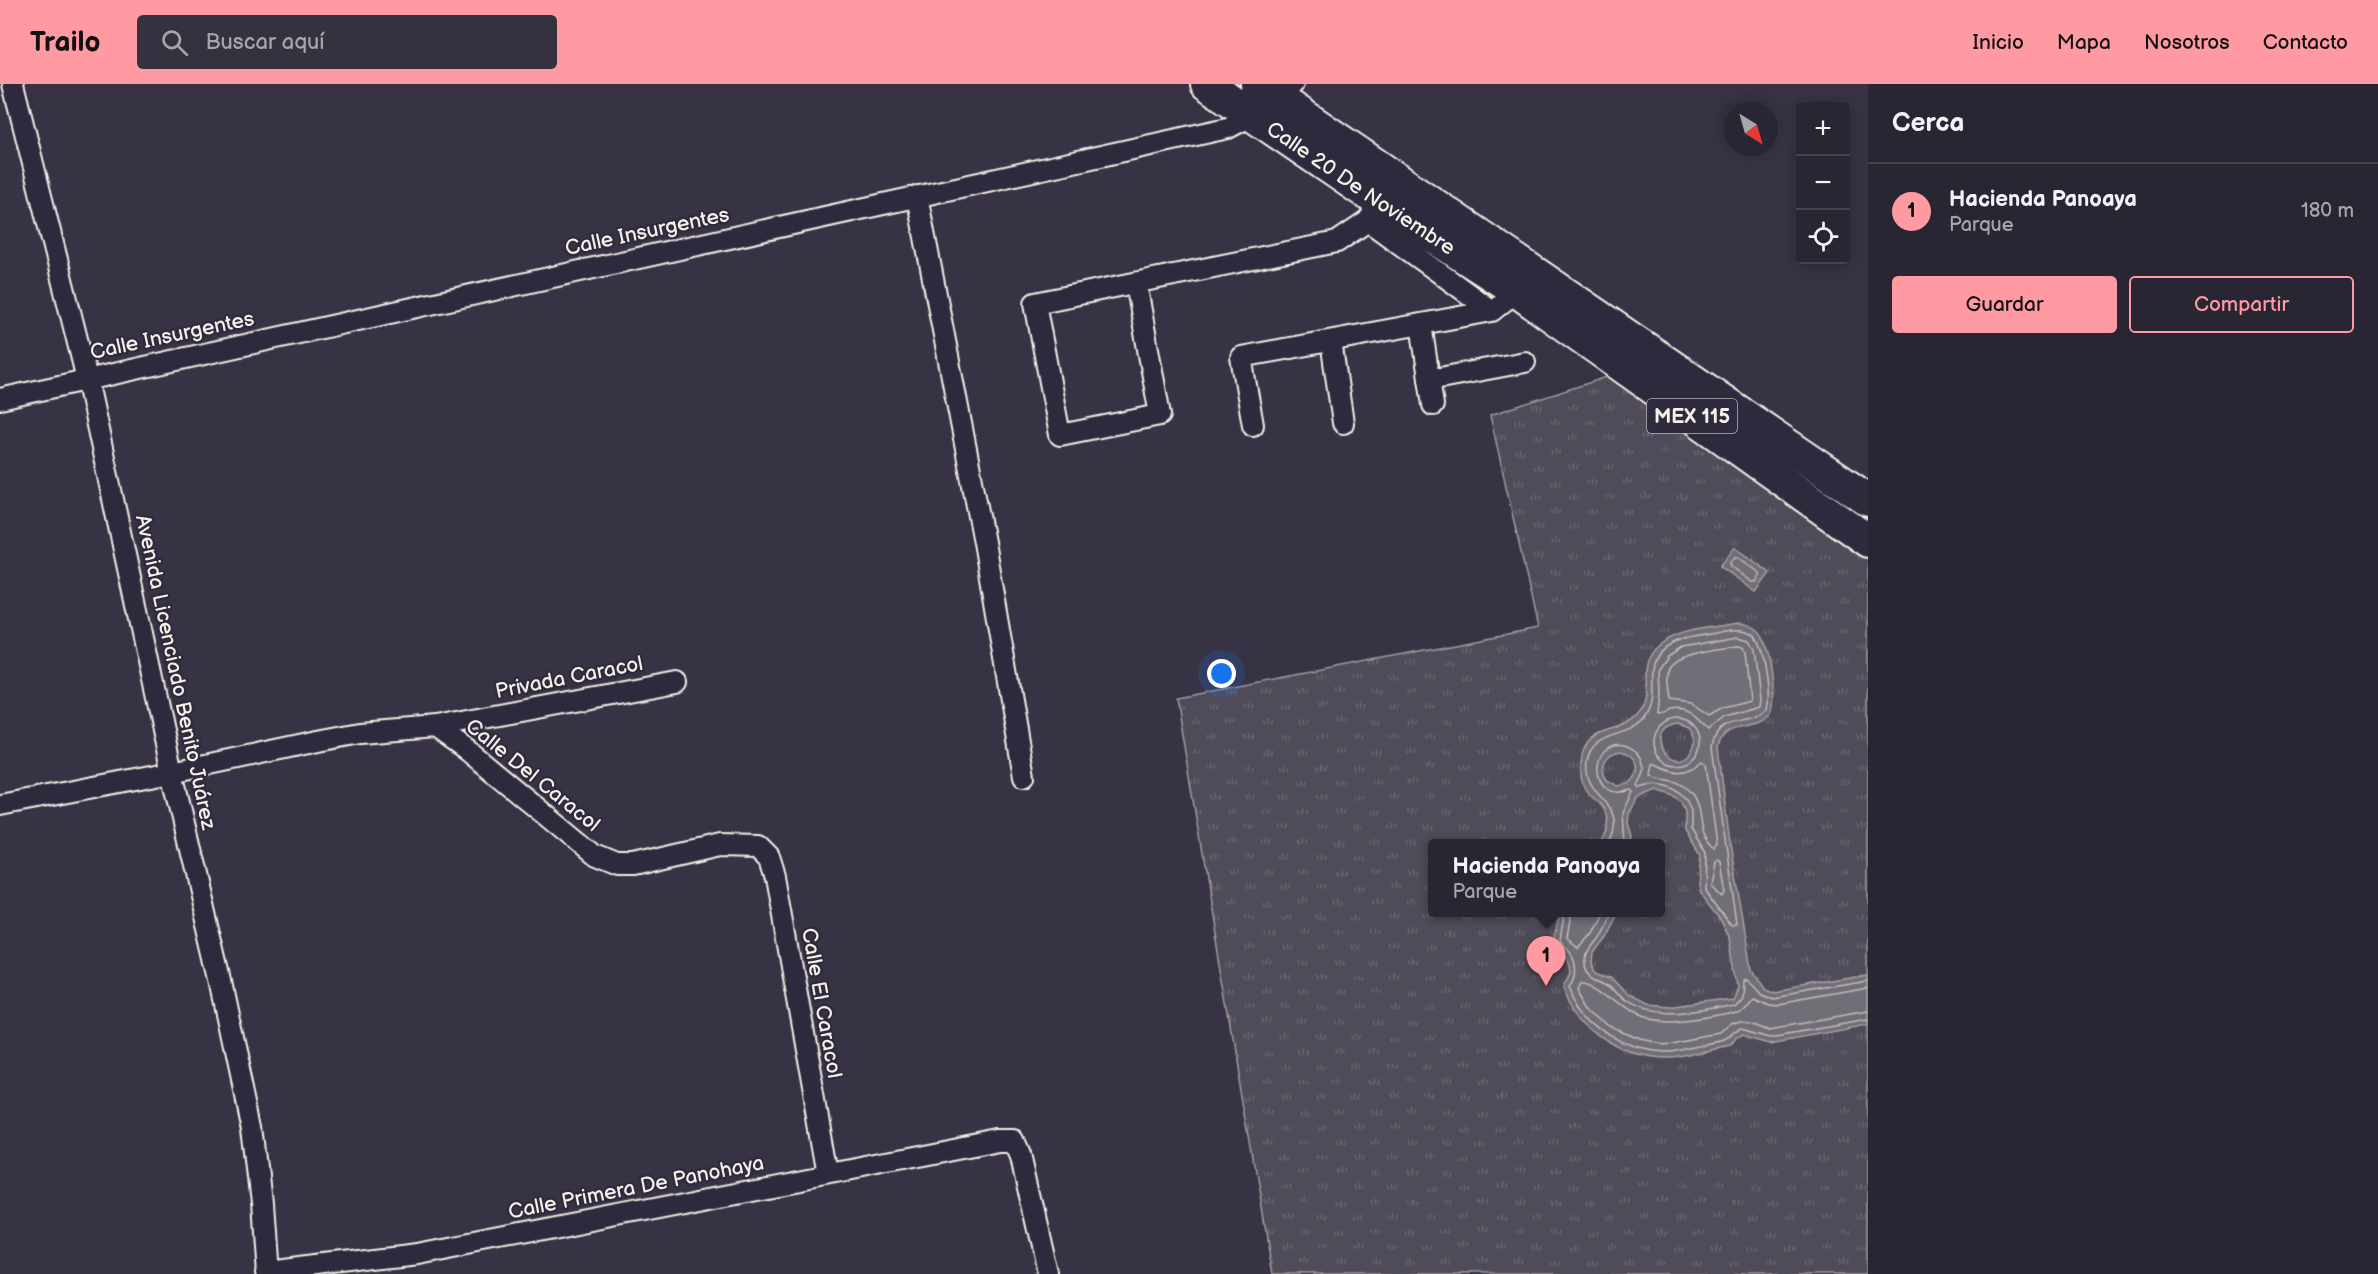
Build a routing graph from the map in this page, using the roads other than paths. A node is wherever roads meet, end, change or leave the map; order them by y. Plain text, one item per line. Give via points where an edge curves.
1 (14, 84) edge
2 (1207, 84) edge
3 (1269, 93) edge
4 (916, 196) junction
5 (1374, 212) junction
6 (1524, 281) junction
7 (1136, 283) junction
8 (1492, 311) junction
9 (1420, 324) junction
10 (1331, 341) junction
11 (1525, 362) dead end
12 (87, 379) junction
13 (1429, 380) junction
14 (0, 399) edge
15 (1433, 405) dead end
16 (1343, 423) dead end
17 (1253, 425) dead end
18 (1868, 500) edge
19 (1868, 541) edge
20 (677, 682) dead end
21 (435, 727) junction
22 (172, 772) junction
23 (1024, 776) dead end
24 (0, 805) edge
25 (758, 846) joint
26 (828, 1174) junction
27 (266, 1273) edge
28 (1048, 1274) edge

1 - 12 street, Avenida Licenciado Benito Juárez
2 - 3 main road, Calle 20 De Noviembre / MEX 115
3 - 4 street, Calle Insurgentes via 1228,128
3 - 5 main road, Calle 20 De Noviembre / MEX 115
3 - 6 main road, Calle 20 De Noviembre / MEX 115
4 - 12 street, Calle Insurgentes
4 - 23 street via 984,542
5 - 6 main road, Calle 20 De Noviembre / MEX 115
5 - 7 street via 1337,242
5 - 8 street
6 - 8 street
6 - 18 main road, MEX 115
6 - 19 main road, MEX 115
7 - 7 street via 1160,415 1060,435 1035,303
8 - 9 street
9 - 10 street
9 - 13 street
10 - 16 street
10 - 17 street via 1241,357
11 - 13 street
12 - 14 street, Calle Insurgentes
12 - 22 street, Avenida Licenciado Benito Juárez
13 - 15 street
20 - 21 street, Privada Caracol
21 - 22 street, Calle Del Caracol via 360,734
21 - 25 street, Calle Del Caracol via 595,856 617,865 633,865 720,845
22 - 24 street, Calle Del Caracol
22 - 27 street, Avenida Licenciado Benito Juárez via 252,1127
25 - 26 street, Calle El Caracol via 769,857 775,876
26 - 27 street, Calle Primera De Panohaya via 417,1254
26 - 28 street, Calle Primera De Panohaya via 1015,1141 1022,1155

